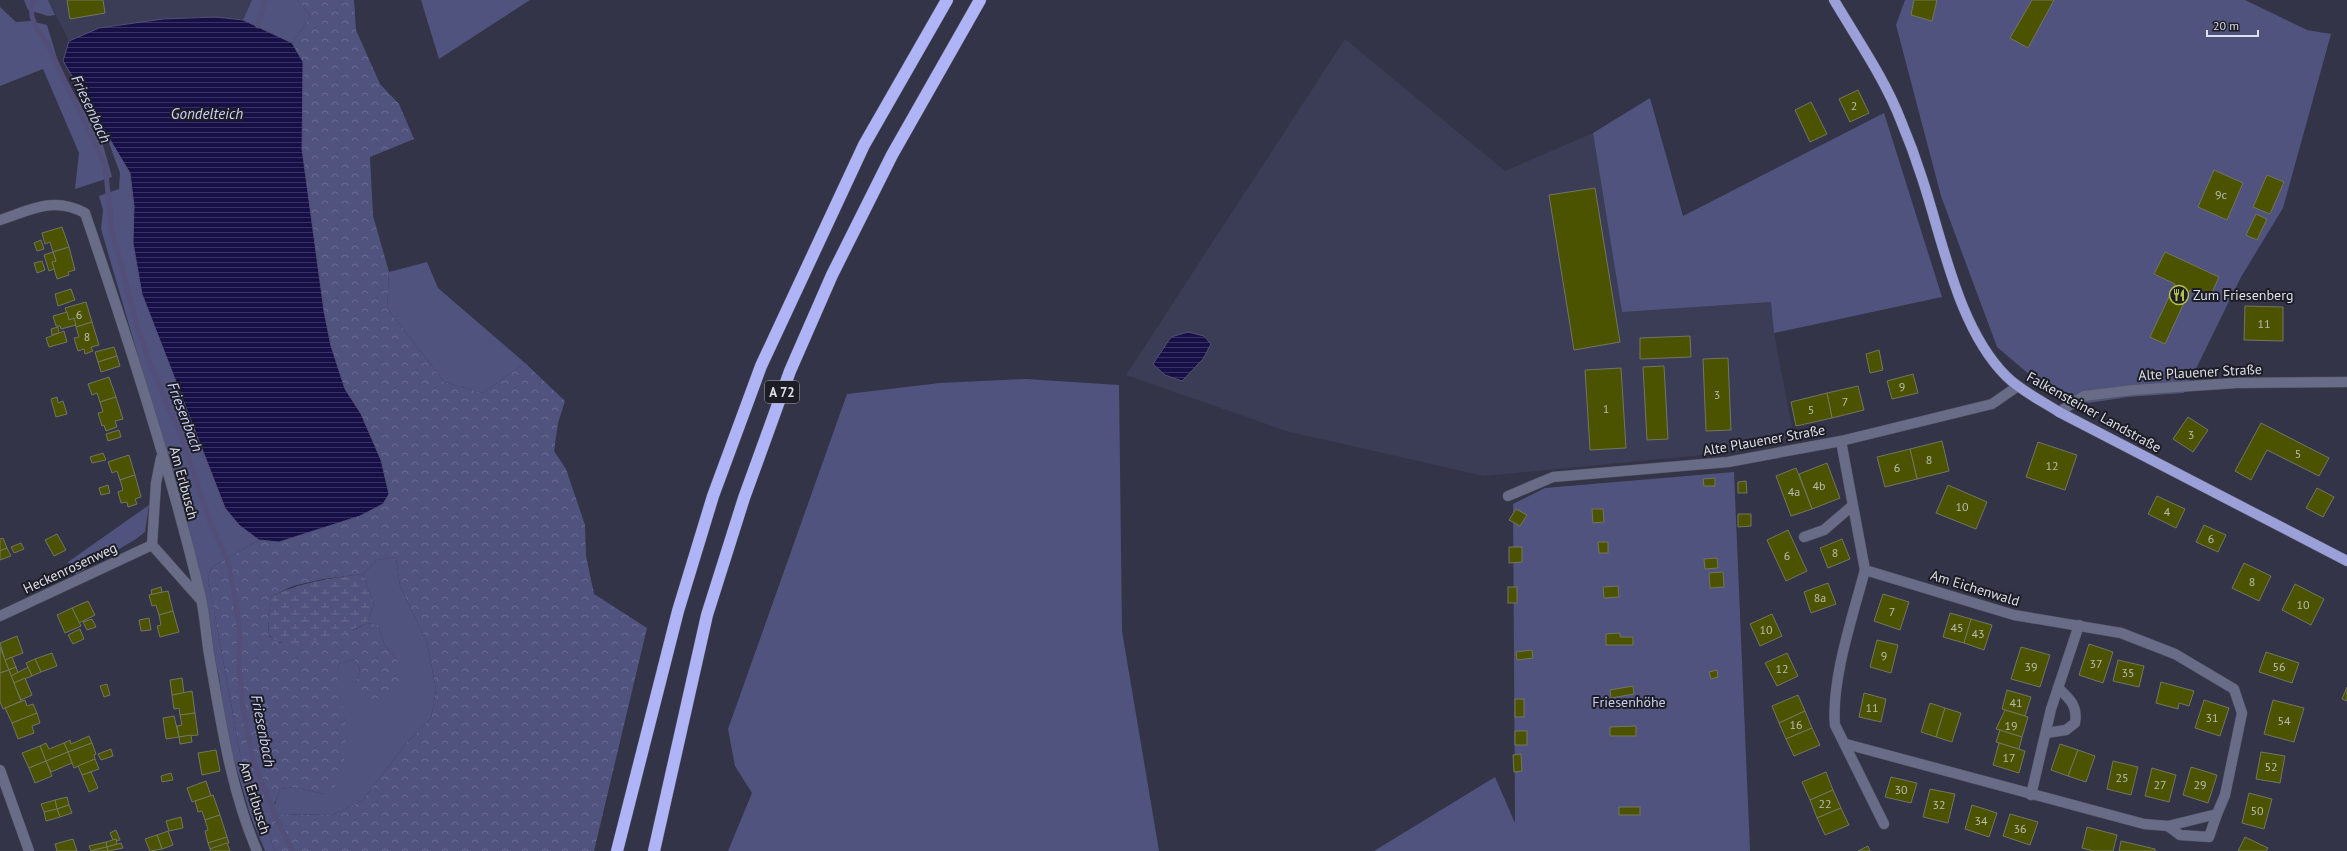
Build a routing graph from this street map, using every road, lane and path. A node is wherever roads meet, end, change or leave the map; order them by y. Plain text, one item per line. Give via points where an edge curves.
1 (947, 0) edge
2 (980, 0) edge
3 (1834, 0) edge
4 (0, 220) edge
5 (2347, 382) edge
6 (2018, 386) junction
7 (2059, 412) junction
8 (1842, 441) junction
9 (162, 455) junction
10 (1508, 496) dead end
11 (1852, 506) junction
12 (1804, 537) dead end
13 (152, 545) junction
14 (2347, 562) edge
15 (1865, 570) junction
16 (201, 600) junction
17 (0, 616) edge
18 (2079, 625) junction
19 (2058, 688) junction
20 (2046, 733) junction
21 (1846, 744) junction
22 (0, 770) edge
23 (2031, 795) junction
24 (2217, 814) junction
25 (1884, 824) dead end
26 (2168, 826) junction
27 (29, 851) edge
28 (257, 851) edge
29 (617, 851) edge
30 (654, 851) edge

1 - 29 highway, A 72 via 864,145 761,366 713,496 678,611
2 - 30 highway, A 72 via 888,162 832,275 790,371 744,498 707,615
3 - 6 main road, Falkensteiner Landstraße via 1873,65 1900,119 1922,178 1951,273 1975,333 1995,362
4 - 9 street, Am Erlbusch via 44,206 61,204 85,213
5 - 7 street, Alte Plauener Straße via 2236,383 2133,390 2084,396
6 - 7 main road, Falkensteiner Landstraße
6 - 8 street, Alte Plauener Straße via 1992,404
7 - 14 main road, Falkensteiner Landstraße
8 - 10 street, Alte Plauener Straße via 1728,462 1553,477
8 - 11 street
9 - 13 street via 156,483
9 - 16 street, Am Erlbusch
11 - 12 street via 1824,530
11 - 15 street
13 - 16 street
13 - 17 street, Heckenrosenweg
15 - 18 street, Am Eichenwald via 2014,615
15 - 21 street via 1833,708 1835,725
16 - 28 street, Am Erlbusch via 230,768 246,825
18 - 19 street
18 - 24 street, Am Eichenwald via 2121,633 2175,654 2234,689 2242,713 2225,795
19 - 20 street
19 - 20 street via 2072,701 2077,713 2074,723 2066,730
20 - 23 street
21 - 23 street, Am Eichenwald
21 - 25 street
22 - 27 street
23 - 26 street, Am Eichenwald via 2144,824
24 - 26 street, Am Eichenwald
24 - 26 street, Am Eichenwald via 2209,837 2180,834

